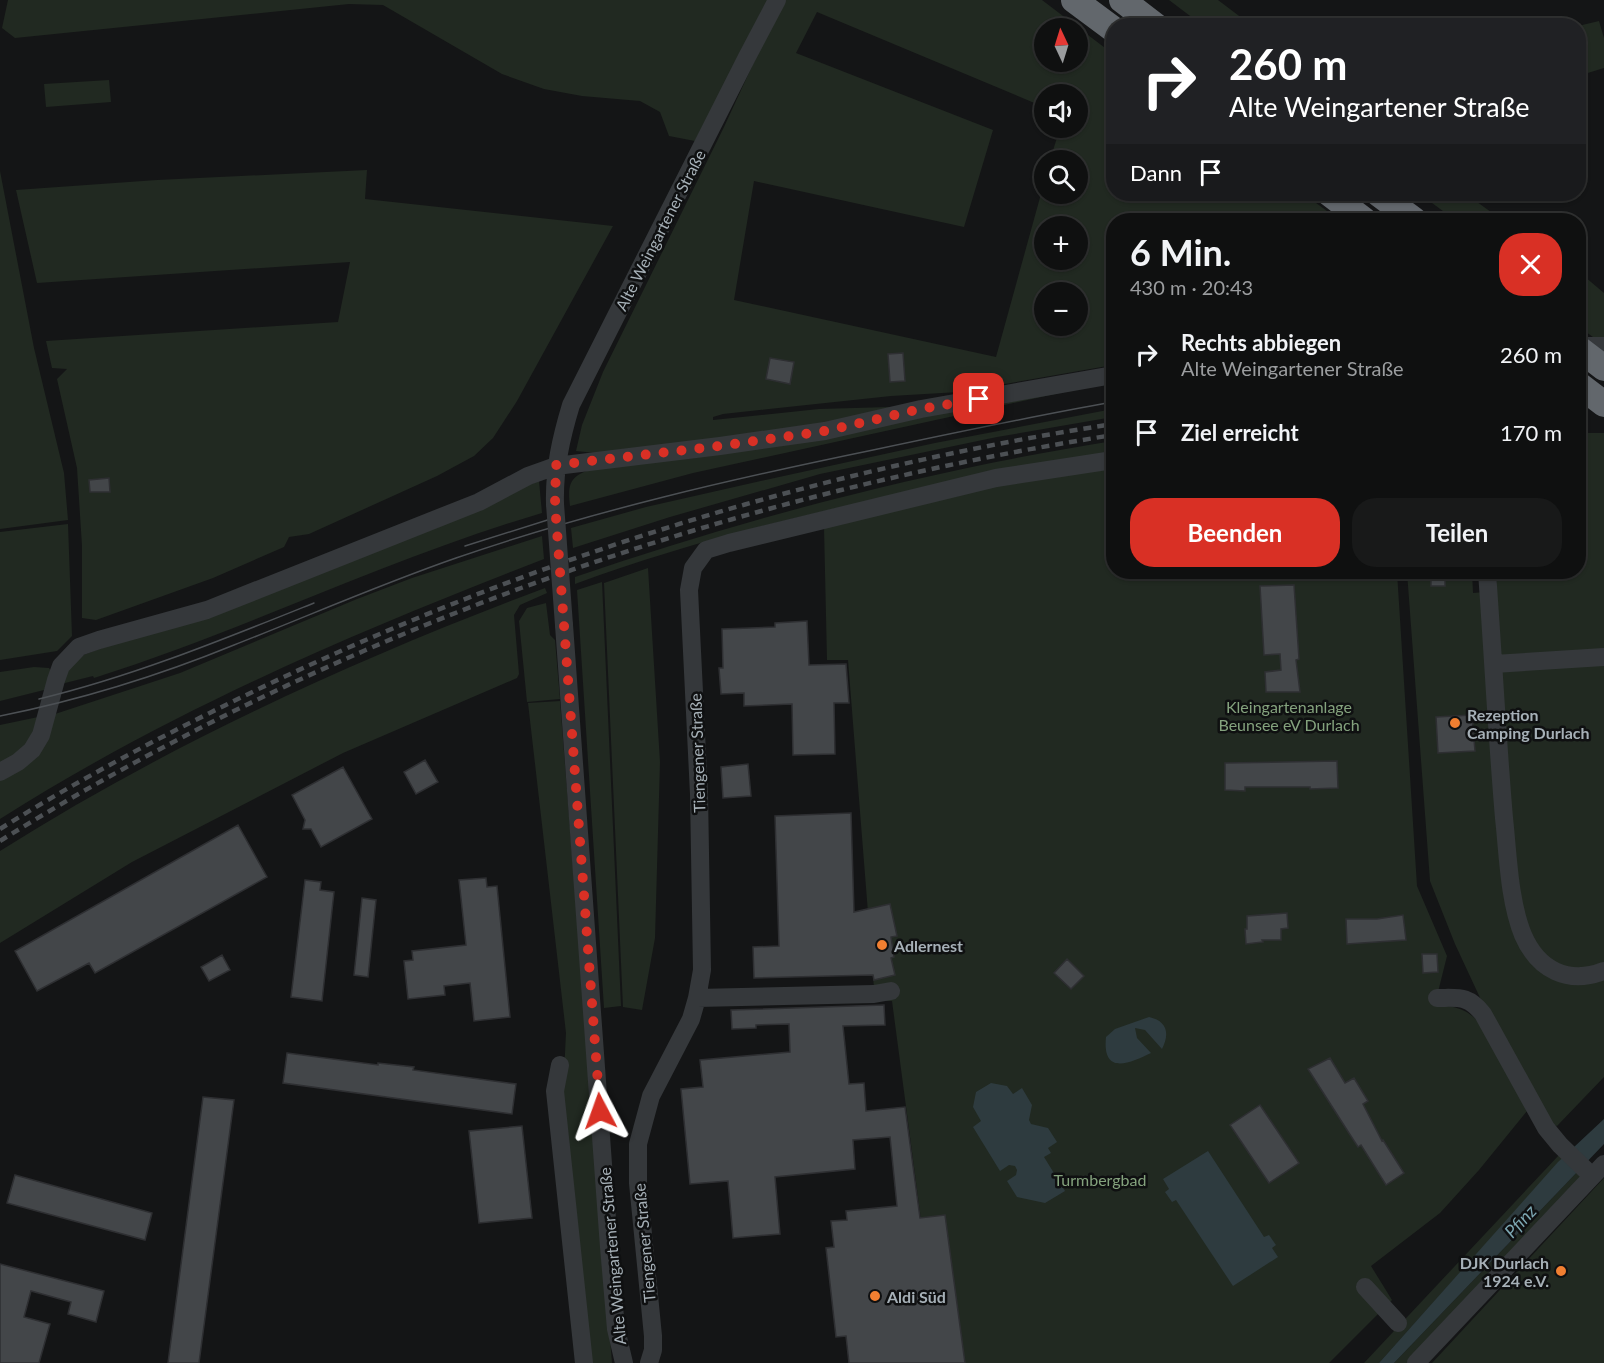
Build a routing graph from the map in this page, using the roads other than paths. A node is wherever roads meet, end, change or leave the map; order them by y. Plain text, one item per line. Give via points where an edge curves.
1 (777, 0) edge
2 (1074, 0) edge
3 (1122, 0) edge
4 (1146, 18) edge
5 (1106, 24) edge
6 (1339, 201) edge
7 (1388, 201) edge
8 (1355, 213) edge
9 (1405, 213) edge
10 (1604, 346) edge
11 (1586, 347) edge
12 (1586, 353) edge
13 (1604, 368) edge
14 (1106, 376) edge
15 (1586, 390) edge
16 (1604, 404) edge
17 (1106, 461) edge
18 (556, 465) junction
19 (1488, 579) edge
20 (1604, 657) edge
21 (1494, 664) junction
22 (0, 772) edge
23 (1604, 971) edge
24 (891, 991) dead end
25 (698, 998) junction
26 (1437, 998) dead end
27 (560, 1065) dead end
28 (1593, 1169) edge
29 (1365, 1287) dead end
30 (1398, 1323) dead end
31 (584, 1363) edge
32 (624, 1363) edge
33 (649, 1363) edge
34 (1416, 1363) edge

1 - 18 street, Alte Weingartener Straße via 572,405
2 - 5 highway
3 - 4 highway
6 - 8 highway
7 - 9 highway
10 - 11 street
12 - 13 highway, bridge
14 - 18 street via 921,409 825,431
15 - 16 highway, bridge
17 - 25 street, Tiengener Straße via 996,478 706,550 693,568 689,590 699,794 702,970
18 - 22 street via 522,478 479,502 207,610 79,647 61,666 37,743 18,762
18 - 32 street, Alte Weingartener Straße, bridge via 555,504 610,1259 616,1329
19 - 21 street
20 - 21 street
21 - 23 street via 1500,775 1516,914 1539,960 1558,972 1582,977
24 - 25 street
25 - 33 street, Tiengener Straße via 678,1047 651,1096 638,1144 638,1184 653,1336
26 - 28 street via 1465,998 1475,1004 1546,1128 1564,1149
27 - 31 street via 555,1091
28 - 34 street
29 - 30 street

